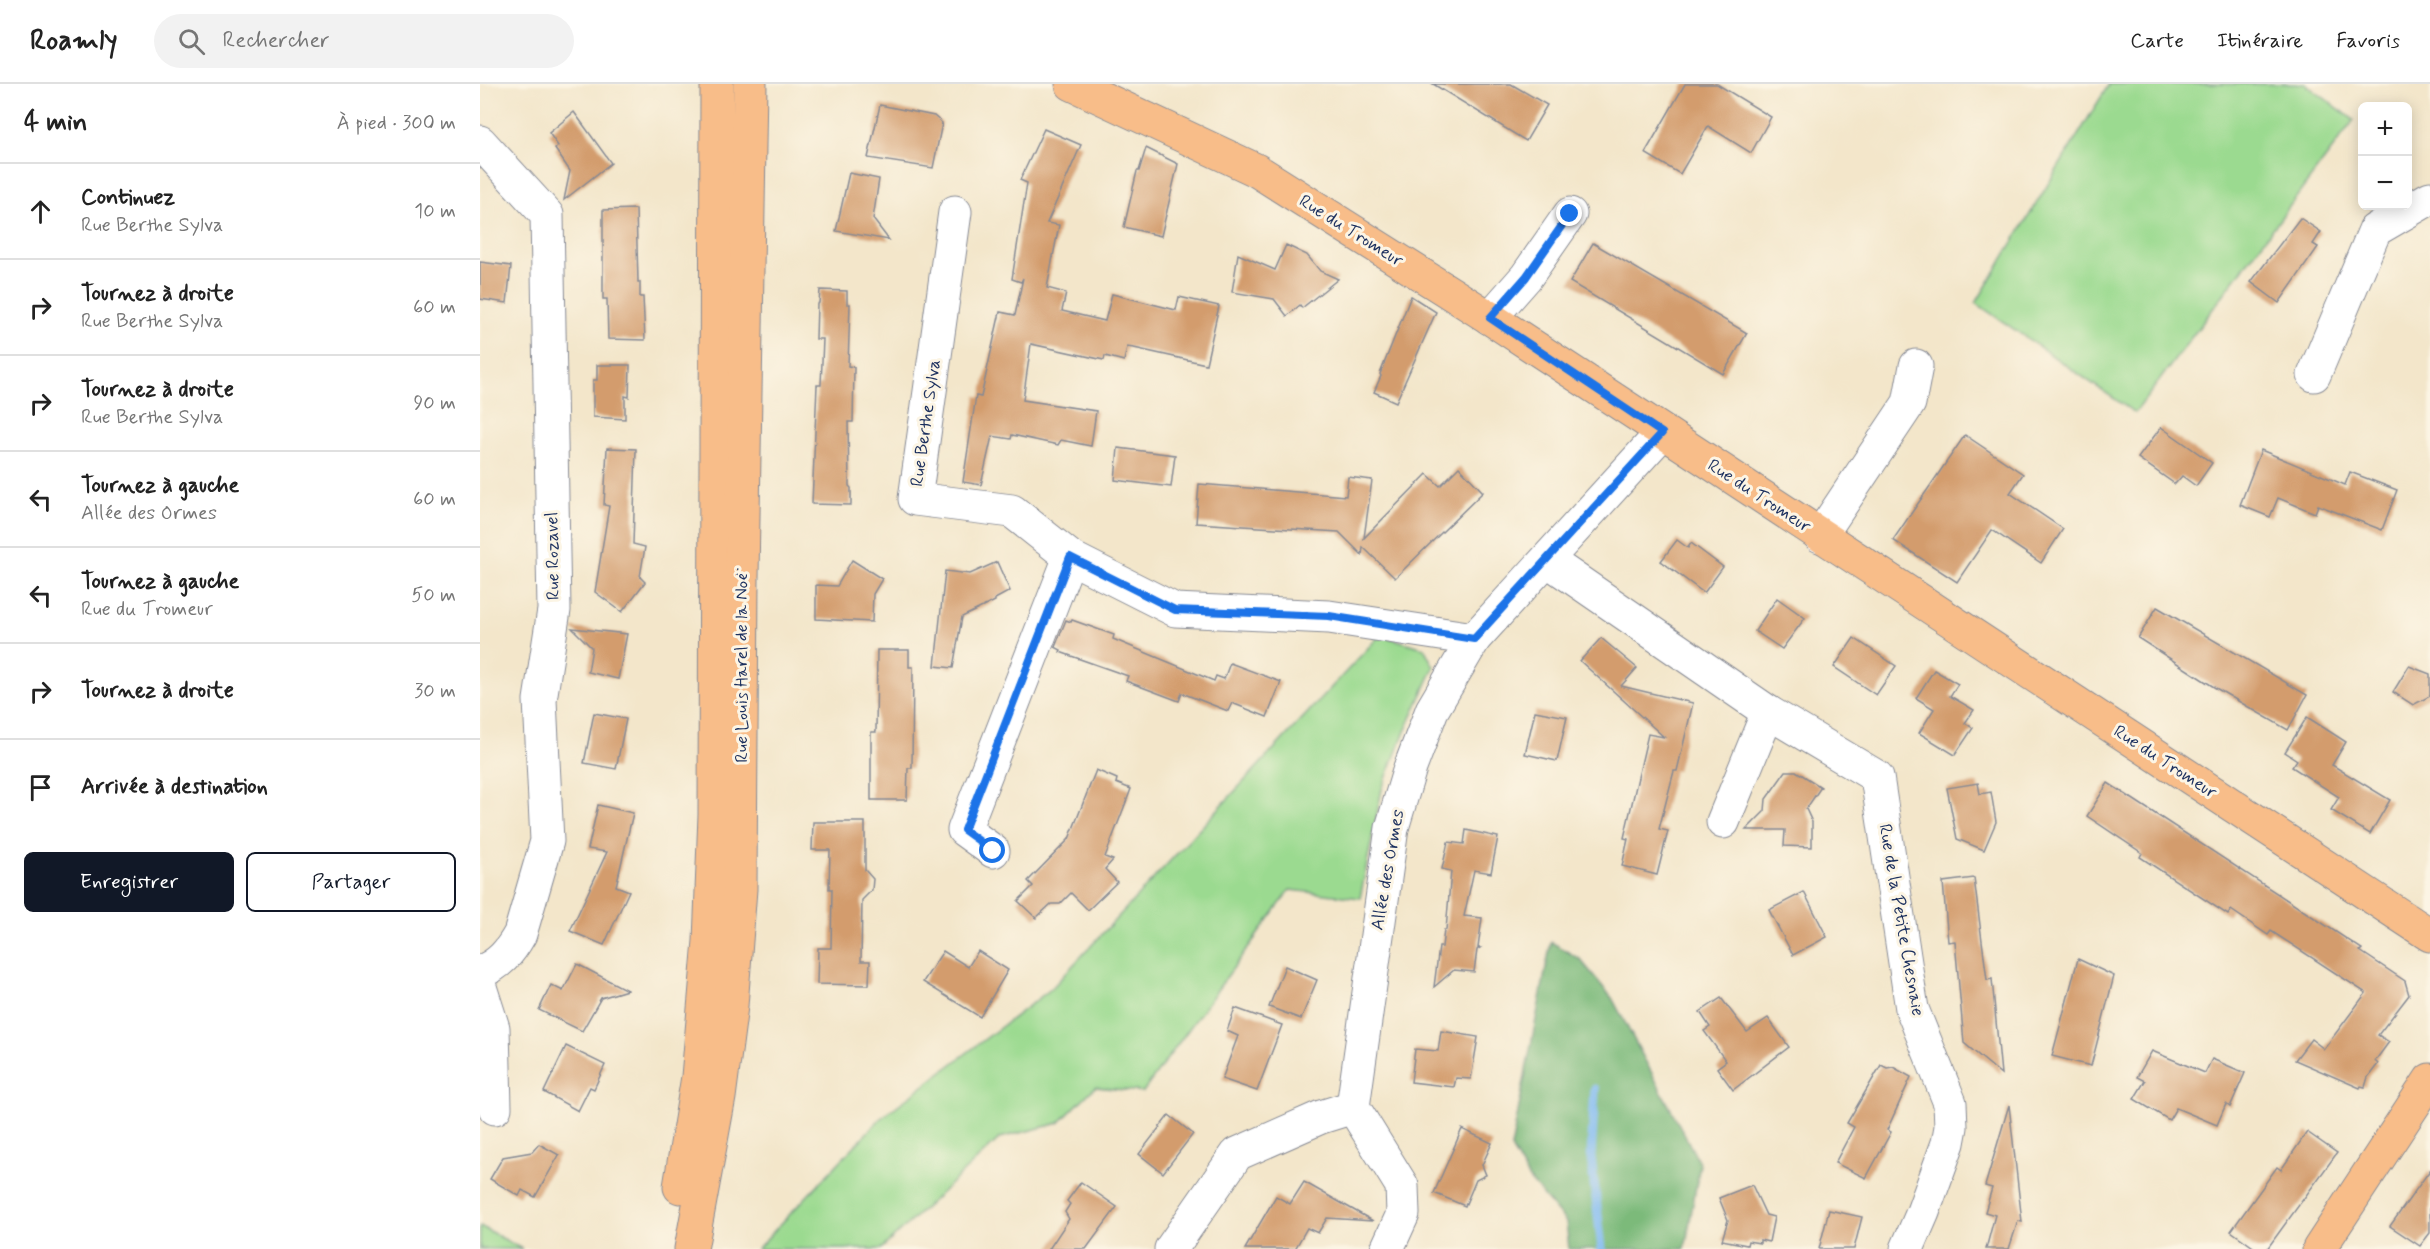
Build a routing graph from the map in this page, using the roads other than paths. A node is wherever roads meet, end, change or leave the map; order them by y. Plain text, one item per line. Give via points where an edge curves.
1 (717, 84) edge
2 (750, 84) edge
3 (1072, 84) edge
4 (480, 142) edge
5 (2430, 198) edge
6 (956, 212) dead end
7 (1570, 214) dead end
8 (1490, 318) junction
9 (1916, 366) dead end
10 (2314, 375) dead end
11 (1662, 433) junction
12 (1820, 536) junction
13 (1070, 557) junction
14 (1546, 560) junction
15 (1474, 639) junction
16 (1768, 712) junction
17 (1723, 822) dead end
18 (993, 851) dead end
19 (2430, 935) edge
20 (480, 972) edge
21 (480, 987) edge
22 (2430, 1080) edge
23 (1353, 1107) junction
24 (495, 1108) dead end
25 (668, 1249) edge
26 (691, 1249) edge
27 (1172, 1249) edge
28 (1387, 1249) edge
29 (1907, 1249) edge
30 (2319, 1249) edge

1 - 25 main road, Rue Louis Harel de la Noë via 718,442 711,929 698,1077
2 - 26 main road, Rue Louis Harel de la Noë via 740,889 719,1097
3 - 8 main road, Rue du Tromeur via 1256,170
4 - 20 street, Rue Rozavel via 547,215 554,610 540,700 547,841 513,948 502,960
5 - 10 street via 2375,230
6 - 13 street, Rue Berthe Sylva via 915,499 1012,511
7 - 8 street via 1526,277
8 - 11 main road, Rue du Tromeur
9 - 12 street via 1909,403
11 - 12 main road, Rue du Tromeur
11 - 14 street, Allée des Ormes
12 - 19 main road, Rue du Tromeur
13 - 15 street, Rue Berthe Sylva via 1175,610 1329,616
13 - 18 street via 964,830
14 - 15 street, Allée des Ormes
14 - 16 street, Rue de la Petite Chesnaie
15 - 23 street, Allée des Ormes via 1432,710 1392,828
16 - 17 street
16 - 29 street, Rue de la Petite Chesnaie via 1877,777 1912,1009 1950,1103 1948,1143
21 - 24 street via 493,1028
22 - 30 main road
23 - 27 street via 1238,1154
23 - 28 street via 1402,1186 1403,1214

